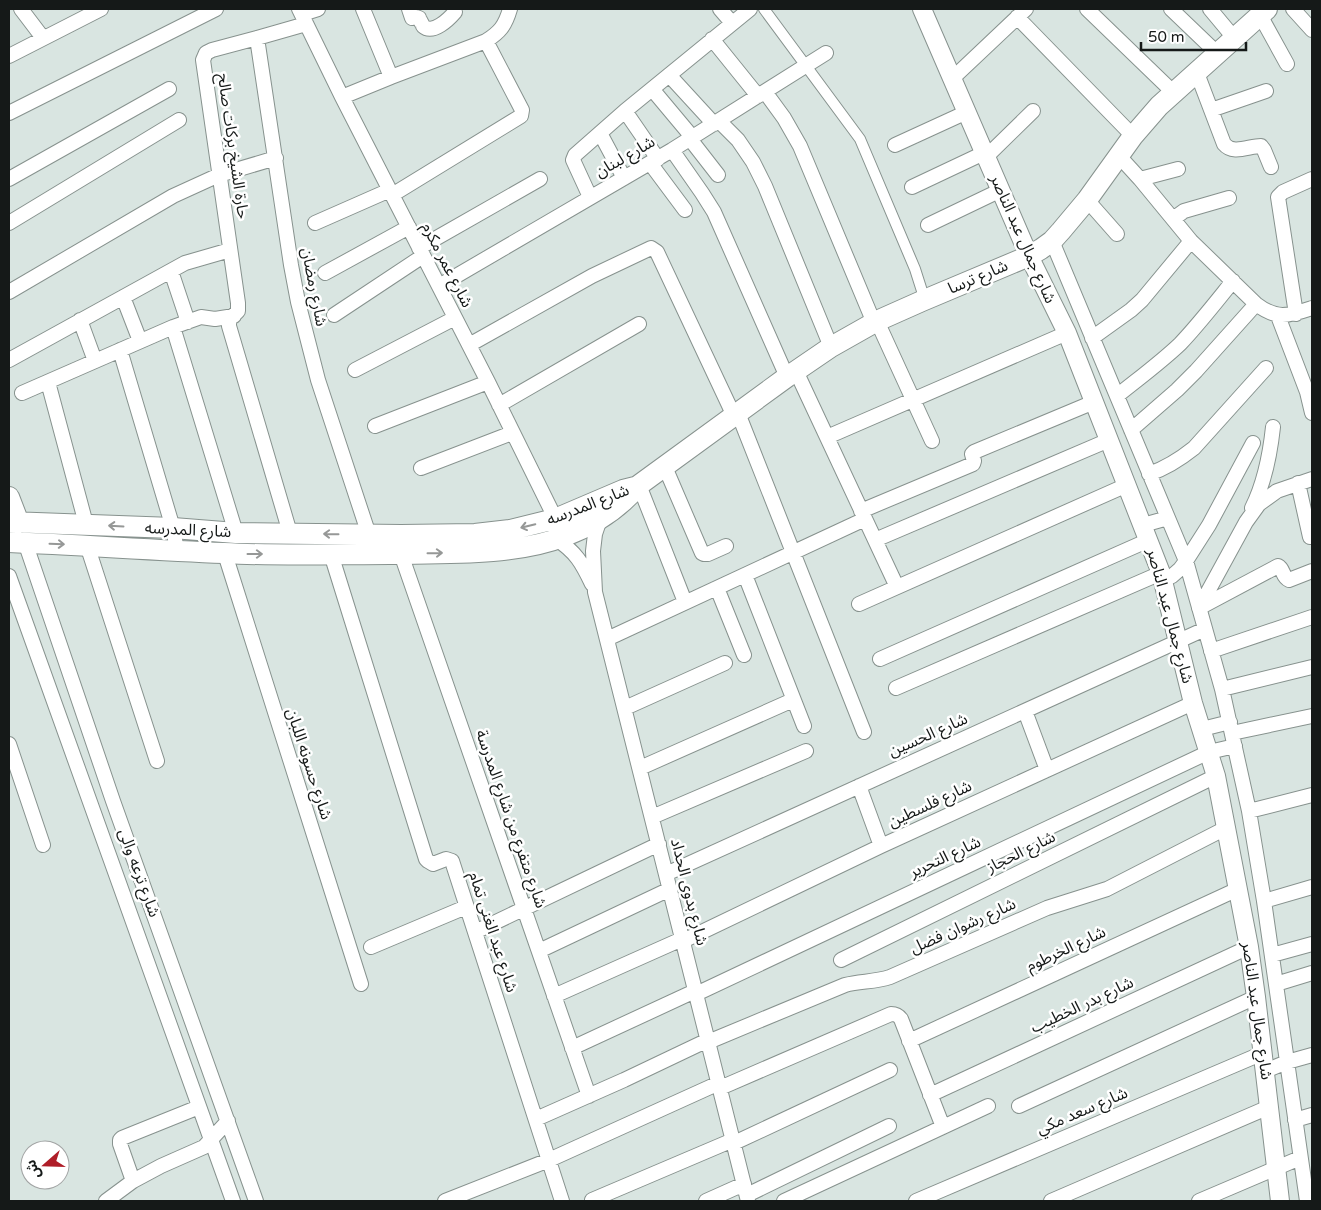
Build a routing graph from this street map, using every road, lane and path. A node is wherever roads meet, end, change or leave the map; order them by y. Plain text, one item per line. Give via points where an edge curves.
1 (21, 9) edge
2 (99, 9) edge
3 (216, 9) edge
4 (318, 9) edge
5 (363, 9) edge
6 (409, 9) edge
7 (510, 9) edge
8 (720, 9) edge
9 (750, 9) edge
10 (764, 9) edge
11 (922, 9) edge
12 (1087, 9) edge
13 (1171, 9) edge
14 (1210, 9) edge
15 (1293, 9) edge
16 (455, 12) dead end
17 (1264, 12) edge
18 (1022, 13) edge
19 (302, 16) edge
20 (732, 23) junction
21 (1312, 30) edge
22 (43, 38) junction
23 (257, 38) junction
24 (712, 39) junction
25 (1235, 39) junction
26 (486, 41) junction
27 (826, 53) dead end
28 (1218, 54) junction
29 (9, 56) edge
30 (1287, 64) dead end
31 (806, 66) junction
32 (1197, 73) junction
33 (669, 75) junction
34 (391, 77) junction
35 (953, 78) junction
36 (169, 89) dead end
37 (652, 89) junction
38 (1266, 91) dead end
39 (1174, 93) junction
40 (761, 94) junction
41 (342, 96) junction
42 (1211, 110) junction
43 (625, 111) junction
44 (1033, 111) dead end
45 (967, 112) junction
46 (9, 113) edge
47 (179, 120) dead end
48 (717, 123) junction
49 (600, 133) junction
50 (1133, 136) junction
51 (691, 138) junction
52 (895, 145) dead end
53 (672, 150) junction
54 (985, 155) junction
55 (1118, 156) junction
56 (276, 158) junction
57 (654, 161) junction
58 (1271, 167) dead end
59 (1178, 169) dead end
60 (219, 175) junction
61 (718, 175) dead end
62 (624, 178) junction
63 (9, 179) edge
64 (540, 179) dead end
65 (1140, 179) junction
66 (1312, 179) edge
67 (912, 187) dead end
68 (1001, 190) junction
69 (391, 192) junction
70 (590, 198) junction
71 (1229, 198) dead end
72 (1086, 200) junction
73 (685, 210) dead end
74 (1173, 219) junction
75 (9, 223) edge
76 (315, 223) dead end
77 (928, 225) dead end
78 (409, 227) junction
79 (1117, 234) dead end
80 (1052, 241) junction
81 (1192, 241) junction
82 (230, 250) junction
83 (421, 252) junction
84 (1029, 256) junction
85 (171, 271) junction
86 (325, 273) dead end
87 (1233, 281) junction
88 (438, 286) junction
89 (9, 292) edge
90 (123, 297) junction
91 (922, 301) junction
92 (1256, 304) junction
93 (1312, 308) edge
94 (1296, 314) junction
95 (334, 315) dead end
96 (234, 316) junction
97 (1278, 316) junction
98 (455, 318) junction
99 (80, 320) junction
100 (188, 322) junction
101 (876, 322) junction
102 (639, 324) dead end
103 (173, 327) junction
104 (1067, 333) junction
105 (1092, 338) junction
106 (140, 342) junction
107 (469, 345) junction
108 (831, 347) junction
109 (120, 350) junction
110 (9, 360) edge
111 (95, 361) junction
112 (1266, 368) dead end
113 (355, 370) dead end
114 (791, 374) junction
115 (48, 382) junction
116 (488, 382) junction
117 (22, 393) dead end
118 (1116, 396) junction
119 (913, 399) junction
120 (1094, 402) junction
121 (499, 405) junction
122 (1312, 414) edge
123 (736, 415) junction
124 (375, 426) dead end
125 (1273, 426) dead end
126 (1131, 430) junction
127 (512, 433) junction
128 (827, 437) junction
129 (1109, 440) junction
130 (932, 441) dead end
131 (1253, 443) dead end
132 (665, 466) junction
133 (421, 468) dead end
134 (1149, 474) junction
135 (1312, 479) edge
136 (1298, 483) junction
137 (1127, 485) junction
138 (639, 486) junction
139 (9, 496) edge
140 (863, 515) junction
141 (1168, 518) junction
142 (555, 519) junction
143 (600, 519) junction
144 (14, 522) edge
145 (1246, 522) junction
146 (86, 524) junction
147 (173, 528) junction
148 (1146, 532) junction
149 (236, 533) junction
150 (290, 533) junction
151 (369, 535) junction
152 (1310, 537) dead end
153 (561, 538) junction
154 (875, 540) junction
155 (17, 542) edge
156 (87, 545) junction
157 (726, 546) dead end
158 (177, 550) junction
159 (793, 552) junction
160 (225, 554) junction
161 (331, 554) junction
162 (401, 554) junction
163 (1186, 561) junction
164 (1312, 570) edge
165 (745, 575) junction
166 (9, 576) edge
167 (1162, 576) junction
168 (897, 587) junction
169 (717, 588) junction
170 (595, 592) junction
171 (685, 602) junction
172 (859, 604) dead end
173 (1199, 608) junction
174 (1312, 617) edge
175 (1205, 629) junction
176 (607, 638) junction
177 (1178, 642) junction
178 (1211, 651) junction
179 (744, 655) dead end
180 (880, 659) dead end
181 (725, 663) dead end
182 (1312, 667) edge
183 (896, 688) dead end
184 (1222, 689) junction
185 (793, 700) junction
186 (1194, 702) junction
187 (625, 708) junction
188 (1025, 711) junction
189 (1312, 716) edge
190 (804, 726) dead end
191 (1202, 729) junction
192 (864, 732) dead end
193 (1232, 734) junction
194 (9, 744) edge
195 (806, 751) dead end
196 (1209, 752) junction
197 (157, 761) dead end
198 (640, 768) junction
199 (1047, 770) junction
200 (1216, 776) junction
201 (859, 786) junction
202 (1312, 795) edge
203 (1249, 811) junction
204 (652, 817) junction
205 (1226, 828) junction
206 (43, 844) dead end
207 (659, 844) junction
208 (881, 846) junction
209 (666, 874) junction
210 (1312, 887) edge
211 (670, 889) junction
212 (1238, 889) junction
213 (1264, 901) junction
214 (466, 907) junction
215 (524, 909) junction
216 (474, 932) junction
217 (683, 940) junction
218 (1312, 944) edge
219 (371, 947) dead end
220 (1249, 947) junction
221 (539, 951) junction
222 (1272, 955) junction
223 (841, 960) dead end
224 (1312, 973) edge
225 (361, 984) dead end
226 (1276, 984) junction
227 (696, 992) junction
228 (554, 996) junction
229 (1256, 997) junction
230 (708, 1041) junction
231 (909, 1041) junction
232 (572, 1048) junction
233 (1263, 1053) junction
234 (1312, 1055) edge
235 (1287, 1062) junction
236 (890, 1070) dead end
237 (1265, 1071) junction
238 (719, 1086) junction
239 (930, 1095) junction
240 (589, 1096) junction
241 (988, 1106) dead end
242 (1020, 1106) dead end
243 (199, 1107) junction
244 (1269, 1107) junction
245 (1312, 1116) edge
246 (536, 1119) junction
247 (1295, 1120) junction
248 (228, 1121) junction
249 (889, 1126) dead end
250 (943, 1127) junction
251 (211, 1139) junction
252 (733, 1142) junction
253 (549, 1160) junction
254 (1305, 1163) edge
255 (1276, 1168) junction
256 (133, 1181) junction
257 (746, 1194) edge
258 (1304, 1199) edge
259 (592, 1200) dead end
260 (106, 1201) edge
261 (233, 1201) edge
262 (256, 1201) edge
263 (445, 1201) edge
264 (562, 1201) edge
265 (706, 1201) edge
266 (784, 1201) edge
267 (916, 1201) edge
268 (1051, 1201) edge
269 (1199, 1201) edge
270 (1280, 1201) edge

1 - 22 street
2 - 22 street
3 - 46 street
4 - 19 street, حارة الشيخ بركات صالح
5 - 34 street
6 - 16 street via 412,18 419,18 423,26 429,28 441,25
7 - 26 street via 507,21 498,33
8 - 20 street
9 - 20 street
10 - 31 street
11 - 35 street, شارع جمال عبد الناصر
12 - 39 street
13 - 28 street
14 - 25 street
15 - 21 street
17 - 25 main road, شارع ترسا
17 - 30 street
18 - 35 street
18 - 50 street
19 - 23 street, حارة الشيخ بركات صالح
19 - 41 street, شارع عمر مكرم
20 - 24 street
22 - 29 street
23 - 56 street, شارع رمضان
23 - 60 street, حارة الشيخ بركات صالح via 212,50 203,60
24 - 33 street
24 - 40 street
25 - 28 main road, شارع ترسا
26 - 34 street
26 - 69 street via 522,110 521,116
27 - 31 street, شارع لبنان
28 - 32 main road, شارع ترسا
31 - 40 street, شارع لبنان
31 - 91 street via 860,139 915,268
32 - 39 main road, شارع ترسا
32 - 42 street
33 - 37 street
33 - 48 street
34 - 41 street
35 - 45 street, شارع جمال عبد الناصر
36 - 63 street
37 - 43 street
37 - 51 street
38 - 42 street
39 - 50 main road, شارع ترسا
40 - 48 street, شارع لبنان
40 - 101 street via 784,118 800,146
41 - 69 street, شارع عمر مكرم
42 - 58 street via 1227,148 1261,146
43 - 49 street
43 - 57 street
44 - 54 street
45 - 52 street
45 - 54 street, شارع جمال عبد الناصر
47 - 75 street
48 - 51 street, شارع لبنان
48 - 108 street via 738,140 753,162
49 - 62 street
49 - 70 street via 573,157
50 - 55 main road, شارع ترسا
51 - 53 street, شارع لبنان
51 - 61 street
53 - 57 street, شارع لبنان
53 - 114 street via 714,212
54 - 67 street
54 - 68 street, شارع جمال عبد الناصر
55 - 65 street
55 - 72 main road, شارع ترسا
56 - 60 street
56 - 151 street, شارع رمضان via 291,265 307,339
57 - 62 street, شارع لبنان
57 - 73 street
59 - 65 street
60 - 82 street, حارة الشيخ بركات صالح
60 - 89 street via 172,196
62 - 70 street, شارع لبنان
64 - 83 street
65 - 74 street
66 - 94 street via 1278,197
68 - 77 street
68 - 84 street, شارع جمال عبد الناصر
69 - 76 street
69 - 78 street, شارع عمر مكرم
70 - 88 street, شارع لبنان
71 - 74 street via 1184,211
72 - 79 street
72 - 80 main road, شارع ترسا
74 - 81 street
78 - 83 street, شارع عمر مكرم
78 - 86 street
80 - 84 main road, شارع ترسا
80 - 105 street, شارع جمال عبد الناصر
81 - 87 street
81 - 105 street via 1142,300
82 - 85 street via 186,263
82 - 96 street, حارة الشيخ بركات صالح via 238,304
83 - 88 street, شارع عمر مكرم
83 - 95 street
84 - 91 main road, شارع ترسا
84 - 104 street, شارع جمال عبد الناصر
85 - 90 street
85 - 100 street
87 - 92 street
87 - 118 street via 1179,344
88 - 98 street, شارع عمر مكرم
90 - 99 street
90 - 106 street
91 - 101 main road, شارع ترسا
92 - 97 street
92 - 126 street via 1196,371
93 - 94 street
94 - 97 street
96 - 100 street via 201,317
96 - 150 street, حارة الشيخ بركات صالح via 229,326
97 - 122 street
98 - 107 street, شارع عمر مكرم
98 - 113 street
99 - 110 street
99 - 111 street
100 - 103 street
101 - 108 main road, شارع ترسا
101 - 119 street
102 - 121 street
103 - 106 street
103 - 149 street
104 - 119 street
104 - 120 street, شارع جمال عبد الناصر
105 - 118 street, شارع جمال عبد الناصر
106 - 109 street
107 - 116 street, شارع عمر مكرم
107 - 123 street via 592,276 648,248 653,249
108 - 114 main road, شارع ترسا
109 - 111 street
109 - 147 street
111 - 115 street
112 - 134 street via 1194,448 1165,468
114 - 123 main road, شارع ترسا
114 - 128 street
115 - 117 street
115 - 146 street
116 - 121 street, شارع عمر مكرم
116 - 124 street
118 - 126 street, شارع جمال عبد الناصر
119 - 128 street
119 - 130 street
120 - 129 street, شارع جمال عبد الناصر
120 - 140 street via 974,452 973,464
121 - 127 street, شارع عمر مكرم
123 - 132 main road, شارع ترسا
123 - 159 street
125 - 145 street via 1265,476
126 - 134 street, شارع جمال عبد الناصر
127 - 133 street
127 - 142 street, شارع عمر مكرم
128 - 140 street
129 - 137 street, شارع جمال عبد الناصر
129 - 154 street
131 - 163 street
132 - 138 main road, شارع ترسا
132 - 157 street via 702,553 708,554
134 - 141 street, شارع جمال عبد الناصر
135 - 136 street
136 - 145 street via 1277,491 1259,504
136 - 152 street
137 - 148 street, شارع جمال عبد الناصر
137 - 168 street
138 - 142 main road, شارع المدرسه
138 - 143 main road, شارع المدرسه via 616,509
138 - 171 street
139 - 144 main road
140 - 154 street
140 - 159 street
141 - 148 street
141 - 163 street, شارع جمال عبد الناصر
142 -> 151 main road, شارع المدرسه via 492,532
142 - 153 street, شارع عمر مكرم
143 - 153 main road, شارع المدرسه
143 - 170 street, شارع بدوى الحداد via 593,551
144 - 146 main road, شارع المدرسه
145 - 173 street
147 -> 146 main road, شارع المدرسه
147 - 149 main road, شارع المدرسه
147 - 158 street
148 - 167 street, شارع جمال عبد الناصر
148 - 180 street
149 - 150 main road, شارع المدرسه
151 -> 150 main road, شارع المدرسه
162 -> 153 main road, شارع المدرسه via 495,550
153 - 170 street, شارع بدوى الحداد via 579,558
154 - 168 street
155 -> 156 main road, شارع المدرسه
155 - 248 street, شارع ترعه والى
156 - 158 main road, شارع المدرسه
156 - 197 street
158 - 160 main road, شارع المدرسه
159 - 165 street
159 - 192 street
160 -> 161 main road, شارع المدرسه
160 - 225 street, شارع حسونه اللبان
161 - 162 main road, شارع المدرسه
161 - 214 street, شارع عبد الغنى تمام via 426,859 433,864 446,859 452,861
162 - 215 street, شارع متفرع من شارع المدرسة
163 - 167 street via 1172,576
163 - 173 street, شارع جمال عبد الناصر
164 - 173 street via 1289,580 1278,566
165 - 169 street
165 - 185 street
166 - 243 street, شارع ترعه والى
167 - 177 street, شارع جمال عبد الناصر
167 - 183 street
168 - 172 street
169 - 171 street
169 - 179 street
170 - 176 street, شارع بدوى الحداد
171 - 176 street
173 - 175 street, شارع جمال عبد الناصر
174 - 178 street
175 - 177 street, شارع الحسين
175 - 178 street, شارع جمال عبد الناصر
176 - 187 street, شارع بدوى الحداد
177 - 186 street, شارع جمال عبد الناصر
177 - 188 street, شارع الحسين
178 - 184 street, شارع جمال عبد الناصر
181 - 187 street
182 - 184 street
184 - 193 street, شارع جمال عبد الناصر
185 - 190 street
185 - 198 street
186 - 191 street, شارع جمال عبد الناصر
186 - 199 street, شارع فلسطين
187 - 198 street, شارع بدوى الحداد
188 - 199 street
188 - 201 street, شارع الحسين
189 - 193 street
191 - 193 street
191 - 196 street, شارع جمال عبد الناصر
193 - 196 street, شارع التحرير
193 - 203 street, شارع جمال عبد الناصر
194 - 206 street
195 - 204 street
196 - 200 street, شارع جمال عبد الناصر
196 - 227 street, شارع التحرير
198 - 204 street, شارع بدوى الحداد
199 - 208 street, شارع فلسطين
200 - 205 street, شارع جمال عبد الناصر
200 - 223 street, شارع الحجاز
201 - 208 street
201 - 209 street, شارع الحسين
202 - 203 street
203 - 213 street, شارع جمال عبد الناصر
204 - 207 street, شارع بدوى الحداد
205 - 212 street, شارع جمال عبد الناصر
205 - 230 street, شارع رشوان فضل via 1097,893 1047,908 890,978 845,985
207 - 209 street, شارع بدوى الحداد
207 - 215 street
208 - 217 street, شارع فلسطين
209 - 211 street, شارع بدوى الحداد
210 - 213 street
211 - 217 street, شارع بدوى الحداد
211 - 221 street
212 - 220 street, شارع جمال عبد الناصر
212 - 231 street, شارع الخرطوم
213 - 222 street, شارع جمال عبد الناصر
214 - 216 street, شارع عبد الغنى تمام
214 - 219 street
215 - 216 street
215 - 221 street, شارع متفرع من شارع المدرسة
216 - 246 street, شارع عبد الغنى تمام
217 - 227 street, شارع بدوى الحداد
217 - 228 street, شارع فلسطين
218 - 222 street
220 - 229 street, شارع جمال عبد الناصر
220 - 239 street, شارع بدر الخطيب
221 - 228 street, شارع متفرع من شارع المدرسة
222 - 226 street, شارع جمال عبد الناصر
224 - 226 street
226 - 235 street, شارع جمال عبد الناصر
227 - 230 street, شارع بدوى الحداد
227 - 232 street, شارع التحرير
228 - 232 street, شارع متفرع من شارع المدرسة
229 - 233 street, شارع جمال عبد الناصر
229 - 242 street
230 - 238 street, شارع بدوى الحداد
230 - 240 street, شارع رشوان فضل
231 - 238 street via 899,1016 892,1014
231 - 239 street
232 - 240 street, شارع متفرع من شارع المدرسة
233 - 237 street, شارع جمال عبد الناصر
233 - 267 street, شارع سعد مكي
234 - 235 street
235 - 237 street
235 - 247 street, شارع جمال عبد الناصر
236 - 252 street
237 - 244 street, شارع جمال عبد الناصر
238 - 252 street, شارع بدوى الحداد
238 - 253 street
239 - 250 street
240 - 246 street, شارع رشوان فضل
241 - 250 street
243 - 251 street, شارع ترعه والى
243 - 256 street via 121,1139
244 - 255 street, شارع جمال عبد الناصر
244 - 268 street
245 - 247 street
246 - 253 street, شارع عبد الغنى تمام
247 - 254 street, شارع جمال عبد الناصر
248 - 251 street
248 - 262 street, شارع ترعه والى
249 - 257 street
250 - 266 street
251 - 256 street via 204,1146
251 - 261 street, شارع ترعه والى
252 - 257 street, شارع بدوى الحداد
252 - 259 street
253 - 263 street
253 - 264 street, شارع عبد الغنى تمام
254 - 255 street
254 - 258 street, شارع جمال عبد الناصر
255 - 269 street
255 - 270 street, شارع جمال عبد الناصر
256 - 260 street
257 - 265 street

